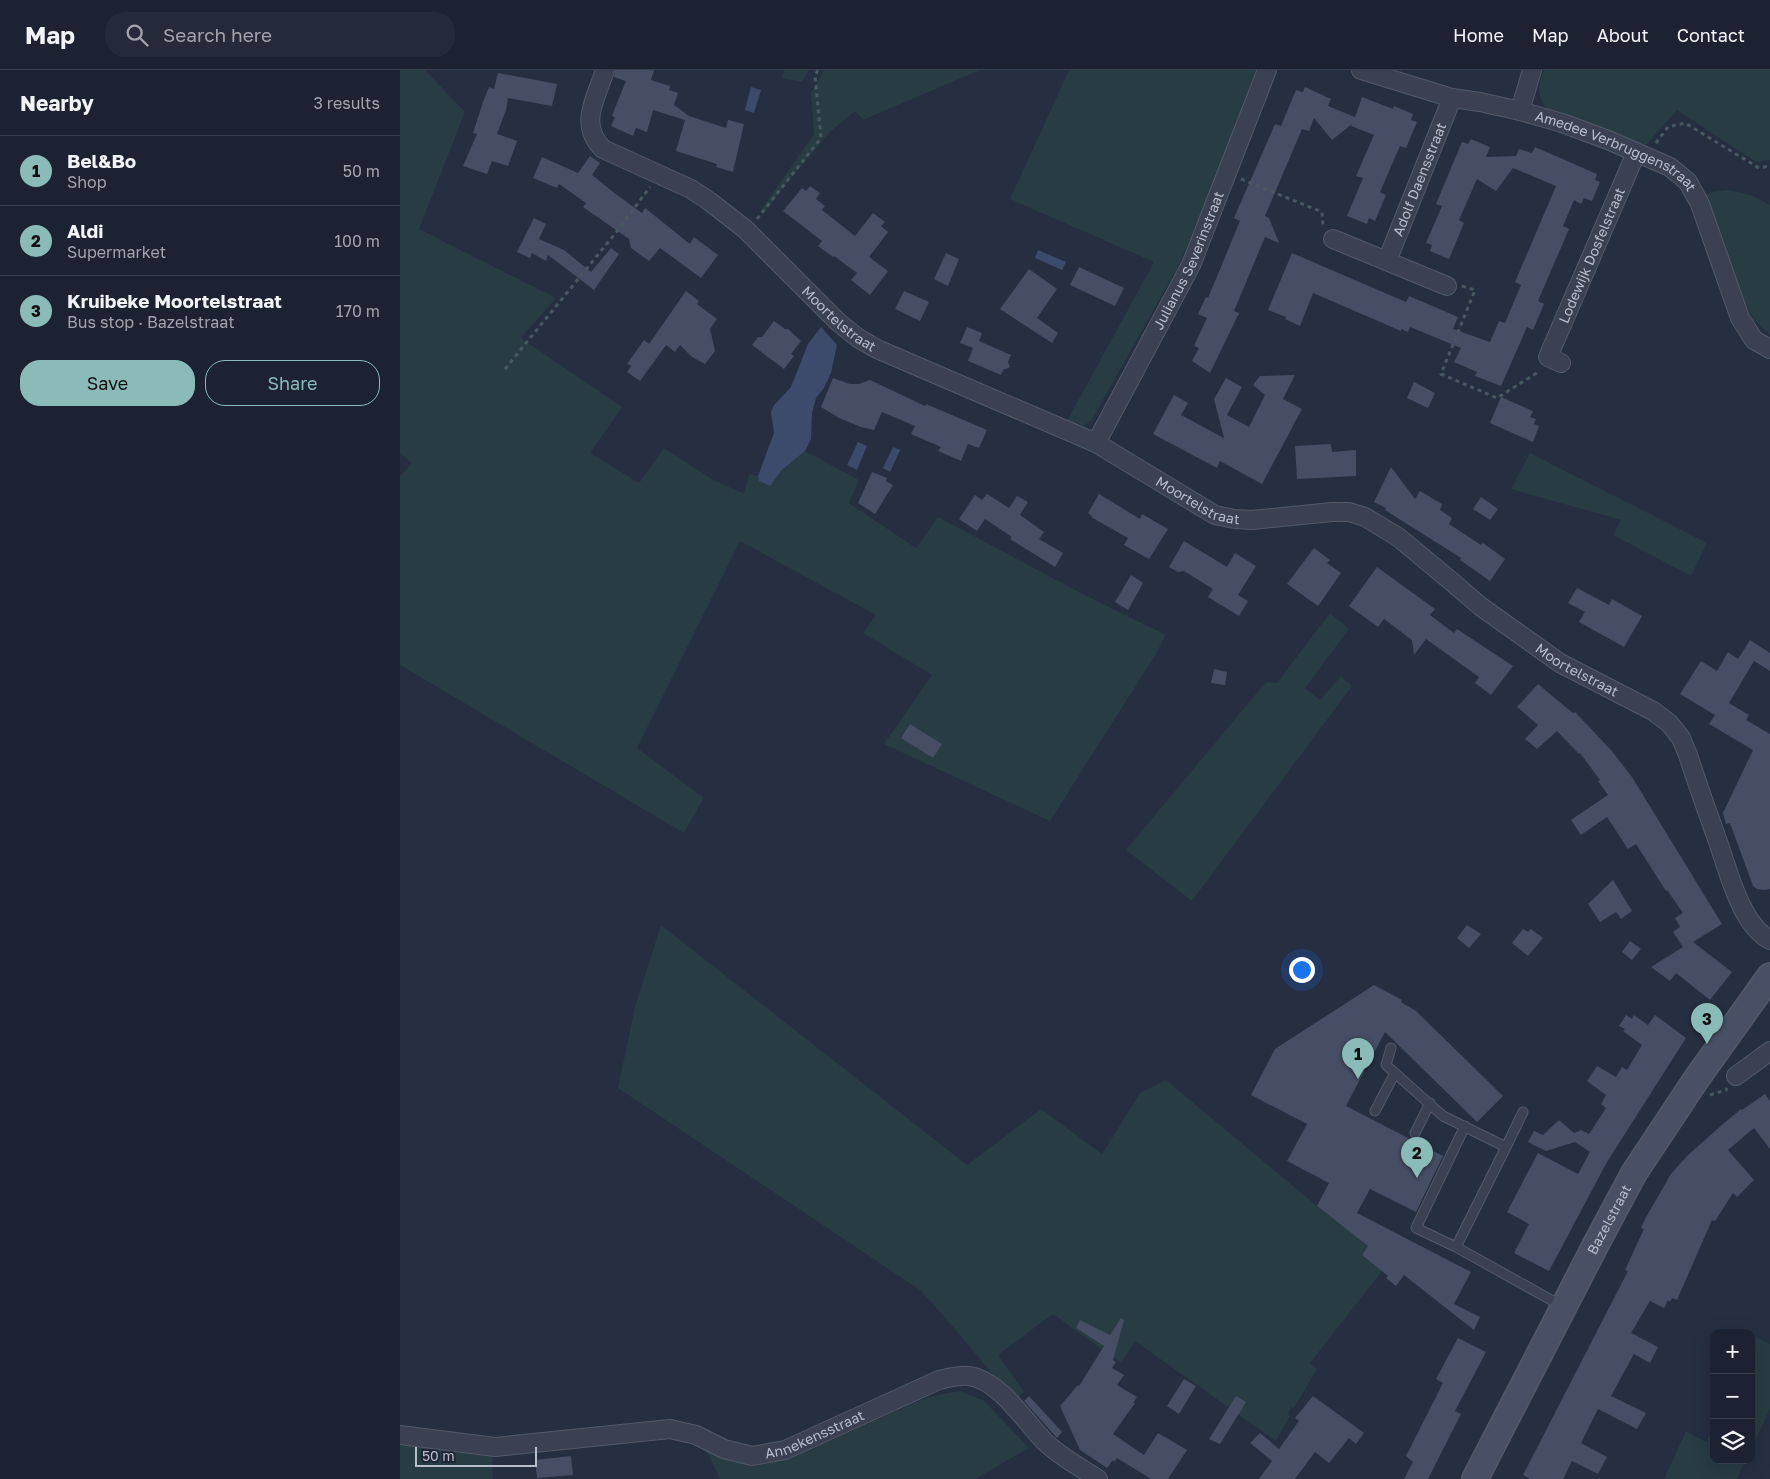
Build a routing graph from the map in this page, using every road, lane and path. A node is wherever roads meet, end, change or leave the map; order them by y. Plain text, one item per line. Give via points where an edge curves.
1 (605, 70) edge
2 (818, 70) edge
3 (1267, 70) edge
4 (1360, 70) edge
5 (1532, 70) edge
6 (1452, 98) junction
7 (1520, 111) junction
8 (1641, 156) junction
9 (1770, 166) edge
10 (1227, 173) junction
11 (659, 175) junction
12 (745, 229) junction
13 (1333, 239) joint
14 (1387, 262) junction
15 (1447, 286) joint
16 (1770, 349) edge
17 (1551, 363) joint
18 (505, 369) dead end
19 (1096, 443) junction
20 (1770, 940) edge
21 (1770, 976) edge
22 (1392, 1048) dead end
23 (1770, 1051) edge
24 (1395, 1073) junction
25 (1736, 1076) dead end
26 (1430, 1103) junction
27 (1375, 1111) dead end
28 (1523, 1112) dead end
29 (1465, 1126) junction
30 (1415, 1133) dead end
31 (1506, 1147) junction
32 (1456, 1247) junction
33 (1564, 1306) junction
34 (400, 1435) edge
35 (1098, 1479) edge
36 (1475, 1479) edge

1 - 11 street, Moortelstraat via 590,115 591,134 602,149
2 - 12 path via 815,76 821,138 757,219
3 - 10 street, Julianus Severinstraat
4 - 6 street, Amedee Verbruggenstraat
5 - 7 street
6 - 7 street, Amedee Verbruggenstraat
6 - 14 street, Adolf Daensstraat
7 - 8 street, Amedee Verbruggenstraat via 1608,140
8 - 9 path via 1668,127 1685,123 1759,168
8 - 16 street, Amedee Verbruggenstraat via 1670,167 1688,182 1700,204 1740,318 1754,340
8 - 17 street, Lodewijk Dosfelstraat
10 - 13 path via 1322,212 1324,230
10 - 19 street, Julianus Severinstraat via 1191,265
11 - 12 street, Moortelstraat via 692,189
11 - 18 path
12 - 19 street, Moortelstraat via 858,338
13 - 14 street
14 - 15 street
15 - 17 path via 1459,284 1475,290 1440,374 1497,398
19 - 20 street, Moortelstraat via 1215,514 1252,520 1332,512 1349,512 1365,517 1398,537 1480,606 1552,658 1653,711 1681,738 1737,895 1748,917
21 - 33 main road, Bazelstraat via 1634,1173
22 - 24 lane via 1386,1065
23 - 25 street
24 - 26 lane
24 - 27 lane
26 - 29 lane via 1443,1116
26 - 30 lane
28 - 31 lane
29 - 31 lane
29 - 32 lane via 1416,1228
31 - 32 lane
32 - 33 lane
33 - 36 main road, Bazelstraat
34 - 35 street, Annekensstraat via 495,1447 670,1429 752,1456 785,1450 939,1380 969,1376 986,1381 1045,1442

